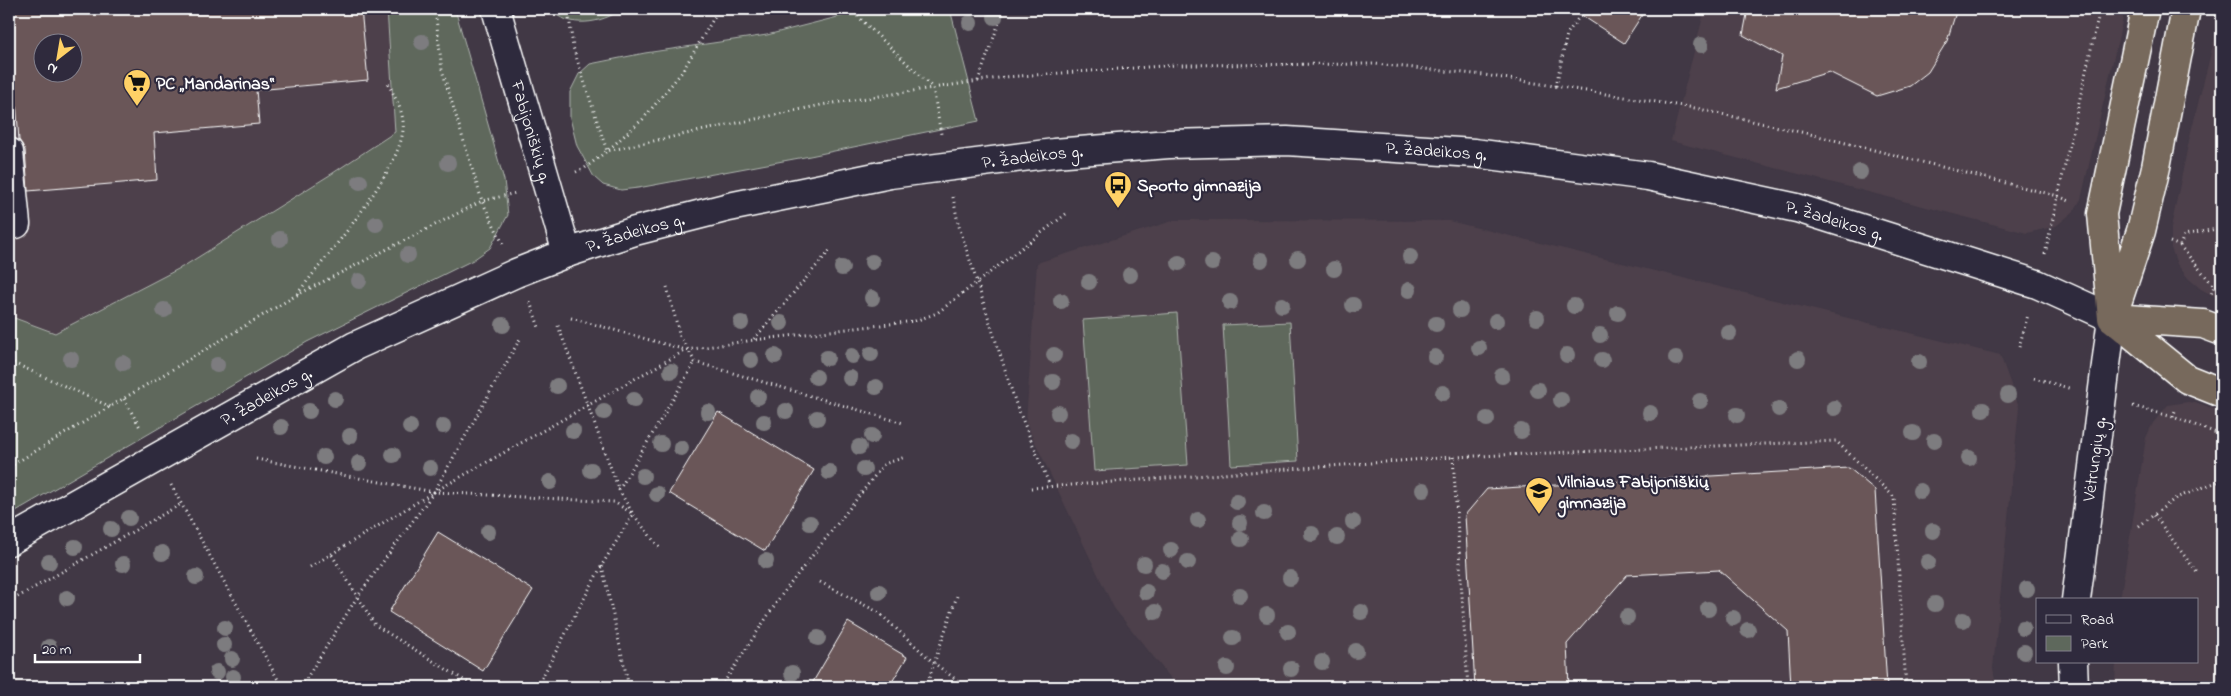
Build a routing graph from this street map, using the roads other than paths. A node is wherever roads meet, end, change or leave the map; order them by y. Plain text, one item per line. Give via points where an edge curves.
1 (496, 9) edge
2 (2145, 9) edge
3 (2186, 9) edge
4 (9, 152) edge
5 (16, 224) dead end
6 (567, 253) junction
7 (2112, 318) junction
8 (2212, 327) edge
9 (2222, 393) edge
10 (9, 541) edge
11 (2076, 598) edge
12 (2073, 664) edge
13 (2074, 687) edge

1 - 6 street, Fabijoniškių g.
2 - 7 highway via 2102,214
3 - 7 highway via 2141,231
4 - 5 street
6 - 7 street, P. Žadeikos g. via 635,230 890,174 1054,153 1169,144 1287,140 1474,153 1648,176 1797,208 2038,284
6 - 10 street, P. Žadeikos g. via 355,346
7 - 8 highway
7 - 9 highway via 2187,379
7 - 11 street, Vėtrungių g.
12 - 13 street

